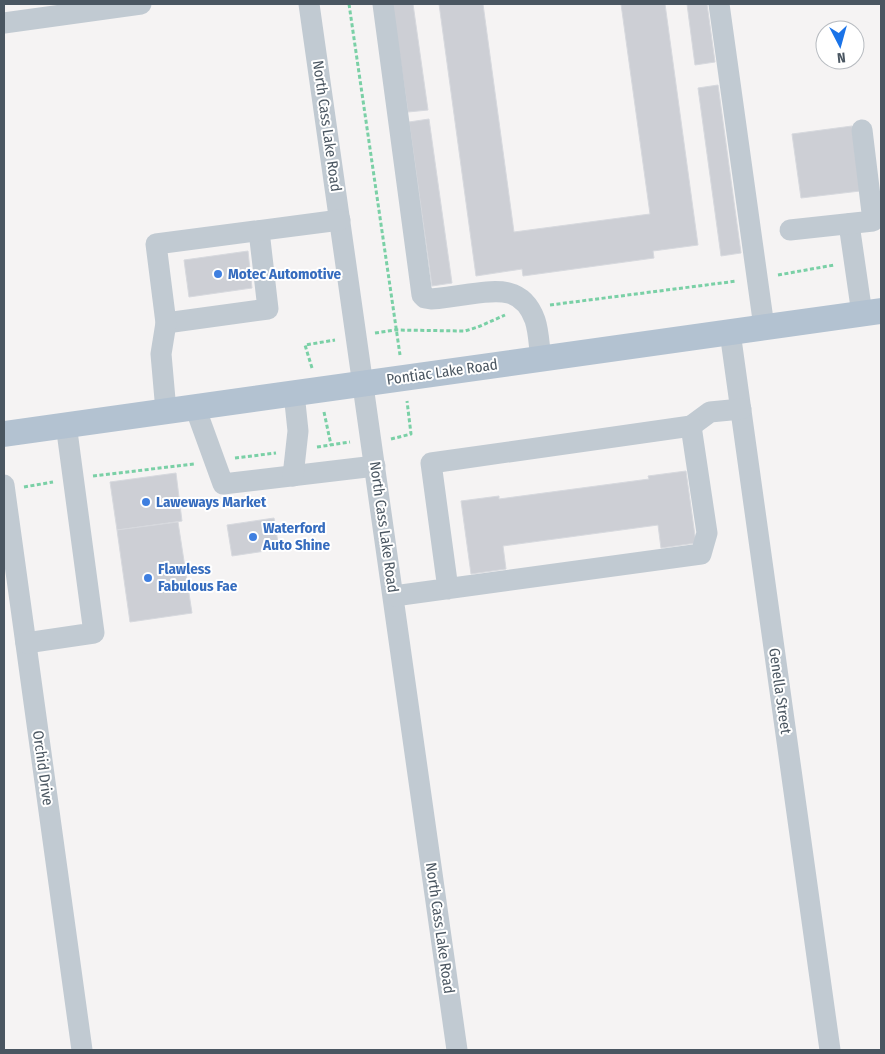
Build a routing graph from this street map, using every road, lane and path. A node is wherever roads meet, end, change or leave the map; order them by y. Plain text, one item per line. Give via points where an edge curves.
1 (141, 4) edge
2 (309, 4) edge
3 (349, 4) edge
4 (383, 4) edge
5 (719, 4) edge
6 (4, 23) edge
7 (862, 130) dead end
8 (340, 220) junction
9 (849, 224) junction
10 (790, 230) dead end
11 (259, 231) junction
12 (854, 262) junction
13 (757, 278) junction
14 (529, 308) junction
15 (872, 312) edge
16 (166, 323) junction
17 (764, 327) junction
18 (395, 330) junction
19 (386, 332) dead end
20 (730, 332) junction
21 (397, 341) dead end
22 (321, 342) dead end
23 (309, 358) dead end
24 (541, 359) junction
25 (363, 383) junction
26 (294, 393) junction
27 (195, 407) junction
28 (741, 409) junction
29 (166, 411) junction
30 (409, 415) dead end
31 (66, 424) junction
32 (328, 426) dead end
33 (691, 426) junction
34 (4, 434) edge
35 (395, 438) dead end
36 (348, 442) dead end
37 (331, 445) junction
38 (296, 450) junction
39 (215, 461) junction
40 (375, 466) junction
41 (293, 476) junction
42 (74, 479) junction
43 (4, 487) edge
44 (448, 589) junction
45 (394, 596) junction
46 (26, 643) junction
47 (82, 1050) edge
48 (457, 1050) edge
49 (830, 1050) edge

1 - 6 street
2 - 8 street, North Cass Lake Road
3 - 18 path
4 - 14 street via 422,295 431,300 504,292 522,300
5 - 13 street
7 - 9 street via 873,221
8 - 11 street
8 - 25 street, North Cass Lake Road
9 - 10 street
9 - 12 street
11 - 16 street via 268,309
11 - 16 street via 156,244
12 - 13 path
12 - 15 street
13 - 14 path
13 - 17 street
14 - 18 path via 465,331
14 - 24 street via 536,323
15 - 17 main road, Pontiac Lake Road
16 - 29 street via 161,354
17 - 20 main road, Pontiac Lake Road
18 - 19 path
18 - 21 path
20 - 24 main road, Pontiac Lake Road
20 - 28 street, Genella Street
22 - 23 path via 305,345
24 - 25 main road, Pontiac Lake Road
25 - 26 main road, Pontiac Lake Road
25 - 40 street, North Cass Lake Road
26 - 27 main road, Pontiac Lake Road
26 - 38 street via 298,431
27 - 29 main road, Pontiac Lake Road
27 - 39 street
28 - 33 street via 710,412
28 - 49 street, Genella Street
29 - 31 main road, Pontiac Lake Road
30 - 35 path via 411,434
31 - 34 main road, Pontiac Lake Road
31 - 42 street
32 - 37 path
33 - 44 street via 707,533 701,554
33 - 44 street via 431,463
36 - 37 path
37 - 38 path
38 - 39 path
38 - 41 street
39 - 41 street via 223,484
39 - 42 path
40 - 41 street
40 - 45 street, North Cass Lake Road
42 - 43 path
42 - 46 street via 94,633
43 - 46 street, Orchid Drive
44 - 45 street
45 - 48 street, North Cass Lake Road
46 - 47 street, Orchid Drive

